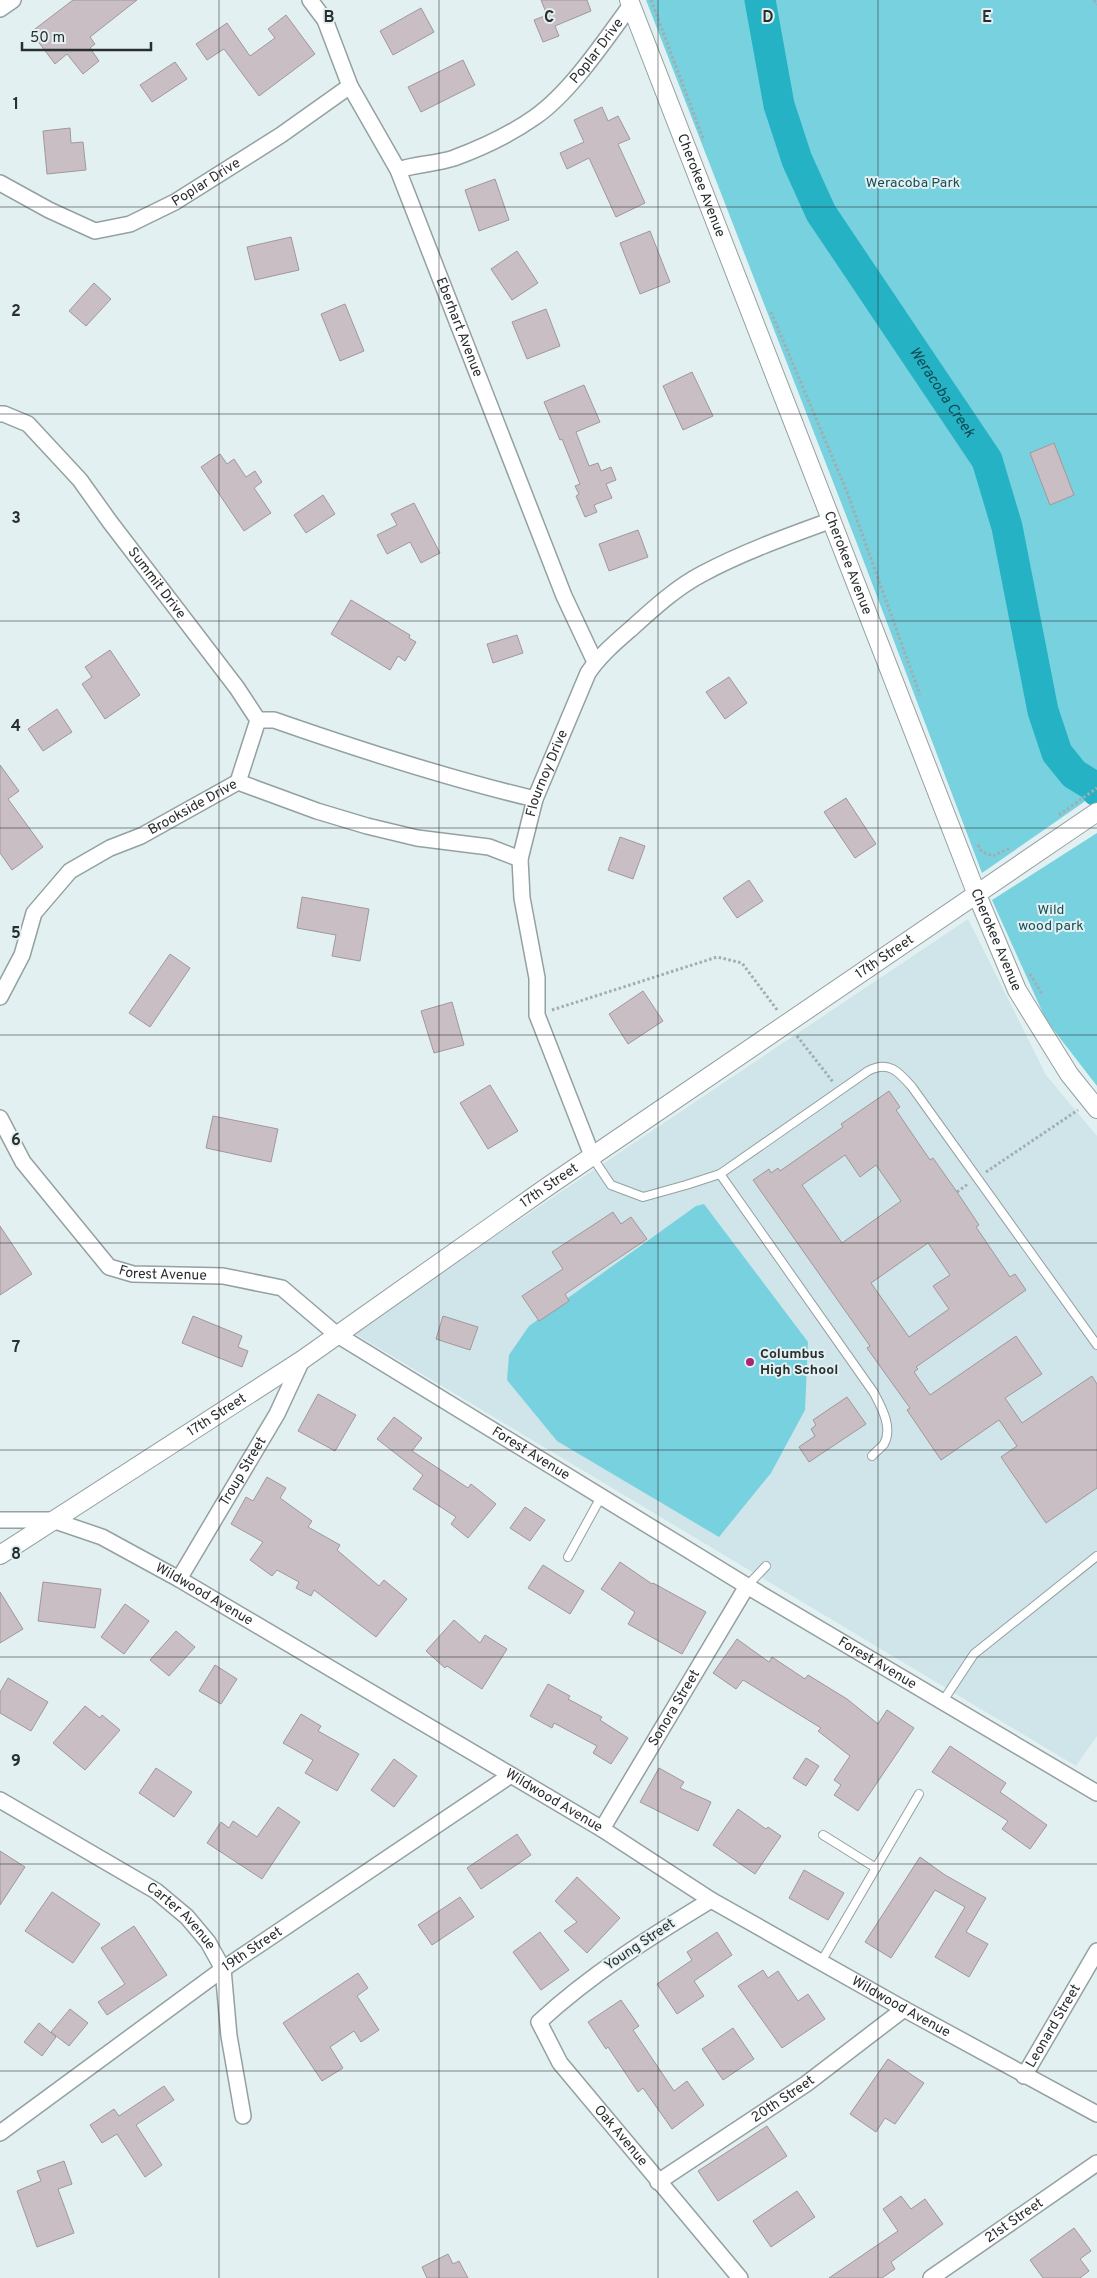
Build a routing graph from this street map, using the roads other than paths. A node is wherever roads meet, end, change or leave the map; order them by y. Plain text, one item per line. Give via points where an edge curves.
1 (13, 0) edge
2 (310, 0) edge
3 (630, 2) edge
4 (0, 9) edge
5 (350, 86) junction
6 (398, 170) junction
7 (0, 183) edge
8 (0, 414) edge
9 (832, 520) junction
10 (595, 662) junction
11 (258, 720) junction
12 (238, 782) junction
13 (535, 799) junction
14 (1093, 815) edge
15 (520, 859) junction
16 (977, 895) junction
17 (0, 997) edge
18 (1097, 1109) edge
19 (0, 1118) edge
20 (593, 1158) junction
21 (720, 1174) junction
22 (336, 1334) junction
23 (1097, 1345) edge
24 (302, 1360) junction
25 (872, 1456) dead end
26 (601, 1497) junction
27 (0, 1520) edge
28 (52, 1520) junction
29 (0, 1555) edge
30 (568, 1556) dead end
31 (1097, 1556) edge
32 (766, 1566) dead end
33 (179, 1579) junction
34 (747, 1586) junction
35 (943, 1702) junction
36 (512, 1775) junction
37 (1097, 1793) edge
38 (919, 1794) dead end
39 (0, 1800) edge
40 (602, 1829) junction
41 (823, 1835) dead end
42 (876, 1868) junction
43 (711, 1900) junction
44 (1097, 1951) edge
45 (821, 1962) junction
46 (223, 1969) junction
47 (572, 1993) joint
48 (904, 2009) junction
49 (1024, 2076) junction
50 (1097, 2114) edge
51 (243, 2116) dead end
52 (0, 2133) edge
53 (1097, 2163) edge
54 (658, 2182) junction
55 (740, 2278) edge
56 (931, 2278) edge

1 - 4 street
2 - 5 street, Eberhart Avenue via 325,20
3 - 6 street, Poplar Drive via 597,50 564,90 536,116 452,158
3 - 9 street, Cherokee Avenue
5 - 6 street, Eberhart Avenue
5 - 7 street, Poplar Drive via 281,135 175,202 130,224 94,231
6 - 10 street, Eberhart Avenue via 564,596
8 - 11 street, Summit Drive via 28,424 80,480
9 - 10 street, Flournoy Drive via 701,574 664,599
9 - 16 street, Cherokee Avenue
10 - 13 street, Flournoy Drive
11 - 12 street
11 - 13 street via 274,720 390,760
12 - 15 street, Brookside Drive via 367,826 417,838 489,847
12 - 17 street, Brookside Drive via 70,871 34,913 22,955
13 - 15 street, Flournoy Drive
14 - 16 street, 17th Street
15 - 20 street, Flournoy Drive via 522,898 537,978 536,1015
16 - 18 street, Cherokee Avenue via 1018,990 1069,1074
16 - 20 street, 17th Street
19 - 22 street, Forest Avenue via 23,1162 109,1267 133,1274 223,1276 282,1288
20 - 21 lane via 611,1185 643,1197
20 - 22 street, 17th Street
21 - 23 lane via 878,1066 890,1067 912,1087
21 - 25 lane via 882,1408 888,1428 884,1444
22 - 24 street, 17th Street
22 - 26 street, Forest Avenue
24 - 28 street, 17th Street
24 - 33 street, Troup Street via 277,1414
26 - 30 lane
26 - 34 street, Forest Avenue
27 - 28 street, Wildwood Avenue
28 - 29 street, 17th Street
28 - 33 street, Wildwood Avenue via 102,1538
31 - 35 lane via 974,1654
32 - 34 lane
33 - 36 street, Wildwood Avenue
34 - 35 street, Forest Avenue
34 - 40 street, Sonora Street
35 - 37 street, Forest Avenue
36 - 40 street, Wildwood Avenue
36 - 46 street, 19th Street
38 - 42 lane
39 - 46 street, Carter Avenue via 156,1891 187,1917 208,1942
40 - 43 street, Wildwood Avenue
41 - 42 lane
42 - 45 lane
43 - 45 street, Wildwood Avenue
43 - 47 street, Young Street via 638,1944
44 - 49 street, Leonard Street
45 - 48 street, Wildwood Avenue
46 - 51 street, Carter Avenue via 229,2036
46 - 52 street, 19th Street
47 - 54 street, Oak Avenue via 539,2022 560,2063
48 - 49 street, Wildwood Avenue
48 - 54 street, 20th Street via 806,2084
49 - 50 street, Wildwood Avenue
53 - 56 street, 21st Street
54 - 55 street, Oak Avenue

